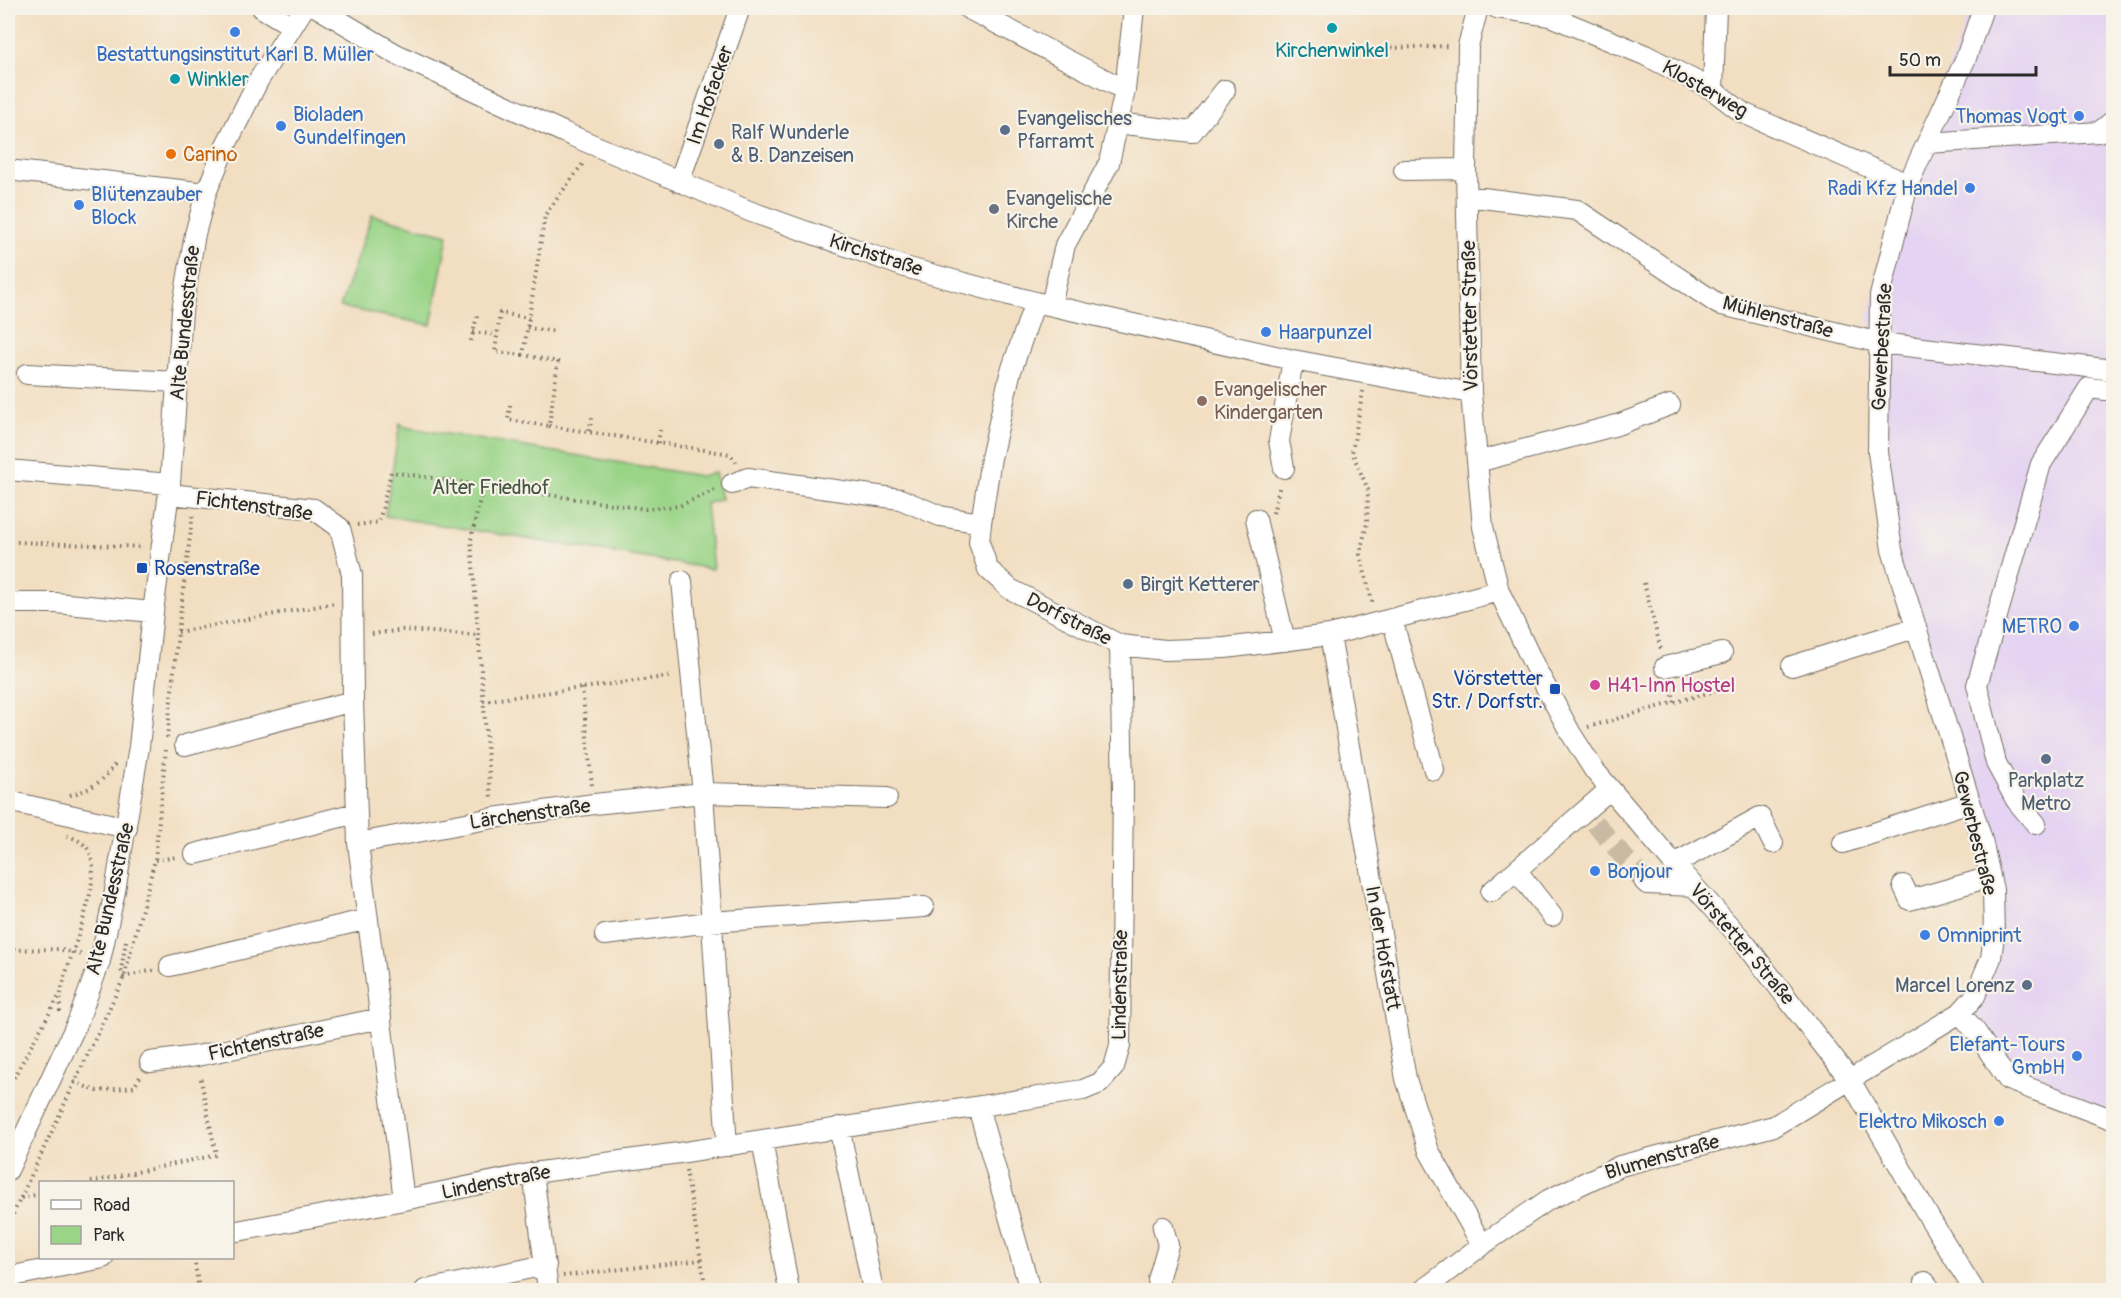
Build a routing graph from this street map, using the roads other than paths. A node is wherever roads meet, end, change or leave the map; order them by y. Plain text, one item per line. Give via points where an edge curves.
1 (262, 8) edge
2 (304, 8) edge
3 (318, 8) edge
4 (740, 8) edge
5 (966, 8) edge
6 (1134, 8) edge
7 (1478, 8) edge
8 (1497, 8) edge
9 (1716, 8) edge
10 (1983, 8) edge
11 (292, 26) junction
12 (1125, 90) junction
13 (1226, 90) dead end
14 (1713, 90) junction
15 (2114, 120) edge
16 (1117, 123) junction
17 (1927, 143) junction
18 (1466, 169) junction
19 (8, 170) edge
20 (1404, 170) dead end
21 (679, 182) junction
22 (1908, 184) junction
23 (206, 193) junction
24 (1467, 196) junction
25 (1043, 303) junction
26 (1880, 343) junction
27 (1293, 360) junction
28 (2114, 370) edge
29 (27, 374) dead end
30 (177, 382) junction
31 (2114, 391) edge
32 (1471, 393) junction
33 (1670, 405) dead end
34 (1477, 462) junction
35 (1284, 468) dead end
36 (8, 470) edge
37 (733, 484) road end
38 (169, 489) junction
39 (1256, 519) dead end
40 (981, 523) junction
41 (682, 581) dead end
42 (1499, 591) junction
43 (8, 603) edge
44 (153, 612) junction
45 (1385, 621) junction
46 (1915, 628) junction
47 (1330, 636) junction
48 (1285, 641) junction
49 (1120, 645) junction
50 (1722, 653) dead end
51 (1792, 666) dead end
52 (1665, 667) road end
53 (353, 701) junction
54 (185, 745) dead end
55 (1434, 770) dead end
56 (1610, 789) junction
57 (703, 793) junction
58 (887, 798) dead end
59 (8, 801) edge
60 (1970, 802) junction
61 (356, 813) junction
62 (2036, 824) dead end
63 (127, 828) junction
64 (358, 843) junction
65 (1773, 843) dead end
66 (1844, 843) dead end
67 (195, 854) dead end
68 (1674, 864) junction
69 (1516, 871) junction
70 (1990, 877) junction
71 (1644, 881) tunnel mouth
72 (1903, 885) dead end
73 (1694, 886) junction
74 (1491, 892) dead end
75 (924, 907) dead end
76 (1552, 916) dead end
77 (368, 919) junction
78 (710, 922) junction
79 (605, 935) dead end
80 (170, 966) road end
81 (1960, 1014) junction
82 (381, 1018) junction
83 (150, 1062) road end
84 (1850, 1080) junction
85 (978, 1107) junction
86 (2114, 1120) edge
87 (839, 1127) junction
88 (762, 1140) junction
89 (727, 1146) junction
90 (8, 1165) edge
91 (533, 1173) junction
92 (404, 1200) junction
93 (1163, 1227) dead end
94 (234, 1232) edge
95 (1482, 1245) junction
96 (94, 1259) edge
97 (8, 1277) edge
98 (547, 1278) edge
99 (425, 1290) edge
100 (789, 1290) edge
101 (873, 1290) edge
102 (1030, 1290) edge
103 (1161, 1290) edge
104 (1424, 1290) edge
105 (1974, 1290) edge

1 - 11 street
2 - 11 street, Alte Bundesstraße
3 - 21 street, Kirchstraße via 396,54
4 - 21 street, Im Hofacker
5 - 12 street
6 - 12 street
7 - 18 street, Vörstetter Straße via 1468,46
8 - 14 street, Klosterweg via 1550,16 1645,55
9 - 14 street
10 - 17 street, Gewerbestraße via 1966,58
11 - 23 street, Alte Bundesstraße via 253,91
12 - 16 street
13 - 16 street via 1192,132
14 - 22 street, Klosterweg via 1743,113
15 - 17 street via 2099,132
16 - 25 street via 1109,163 1065,245
17 - 22 street, Gewerbestraße
18 - 20 street
18 - 24 street, Vörstetter Straße
19 - 23 street
21 - 25 street, Kirchstraße via 905,267
22 - 26 street, Gewerbestraße via 1880,297
23 - 30 street, Alte Bundesstraße via 184,301
24 - 26 street, Mühlenstraße via 1577,210 1718,304
24 - 32 street, Vörstetter Straße
25 - 27 street, Kirchstraße
25 - 40 street, Dorfstraße via 1010,374
26 - 28 street, Mühlenstraße
26 - 46 street, Gewerbestraße via 1878,452 1893,550
27 - 32 street, Kirchstraße
27 - 35 street via 1279,441
29 - 30 street
30 - 38 street, Alte Bundesstraße
31 - 62 street via 2089,388 2041,464 1977,685 1996,763 2016,800
32 - 34 street, Vörstetter Straße
33 - 34 street via 1617,425
34 - 42 street, Vörstetter Straße via 1484,527
36 - 38 street
37 - 40 street via 900,499 940,516
38 - 44 street, Alte Bundesstraße
38 - 53 street, Fichtenstraße via 314,510 340,528 352,575
39 - 48 street
40 - 49 street, Dorfstraße via 979,542 988,569 1010,589
41 - 57 street
42 - 45 street, Dorfstraße
42 - 56 street, Vörstetter Straße via 1570,732
43 - 44 street
44 - 63 street, Alte Bundesstraße
45 - 47 street, Dorfstraße
45 - 55 street
46 - 51 street
46 - 60 street, Gewerbestraße
47 - 48 street, Dorfstraße
47 - 95 street, In der Hofstatt via 1406,1079 1430,1151
48 - 49 street, Dorfstraße via 1165,650
49 - 85 street, Lindenstraße via 1120,1046 1114,1067 1100,1083 1083,1090
50 - 52 street
53 - 54 street
53 - 61 street
56 - 68 street, Vörstetter Straße
56 - 69 street via 1589,817
57 - 58 street, Lärchenstraße
57 - 64 street, Lärchenstraße via 493,818
57 - 78 street
59 - 63 street
60 - 66 street
60 - 70 street, Gewerbestraße
61 - 64 street
61 - 67 street
63 - 90 street, Alte Bundesstraße via 100,961 78,1021
64 - 77 street
65 - 68 street via 1760,817
68 - 73 street, Vörstetter Straße
69 - 74 street
69 - 76 street
70 - 72 street via 1910,900
70 - 81 street, Gewerbestraße via 1995,936 1991,958 1976,996
71 - 73 street
73 - 84 street, Vörstetter Straße via 1744,942
75 - 78 street
77 - 80 street
77 - 82 street
78 - 79 street
78 - 89 street
81 - 84 street, Gewerbestraße
81 - 86 street via 2008,1080
82 - 83 street, Fichtenstraße
82 - 92 street
84 - 95 street, Blumenstraße via 1774,1126 1611,1169 1548,1200
84 - 105 street, Vörstetter Straße
85 - 87 street, Lindenstraße
85 - 102 street
87 - 88 street, Lindenstraße
87 - 101 street
88 - 89 street, Lindenstraße
88 - 100 street
89 - 91 street, Lindenstraße
91 - 92 street, Lindenstraße
91 - 98 street
92 - 94 street, Lindenstraße
93 - 103 street via 1168,1245 1158,1280
95 - 104 street, Blumenstraße
96 - 97 street
98 - 99 street

